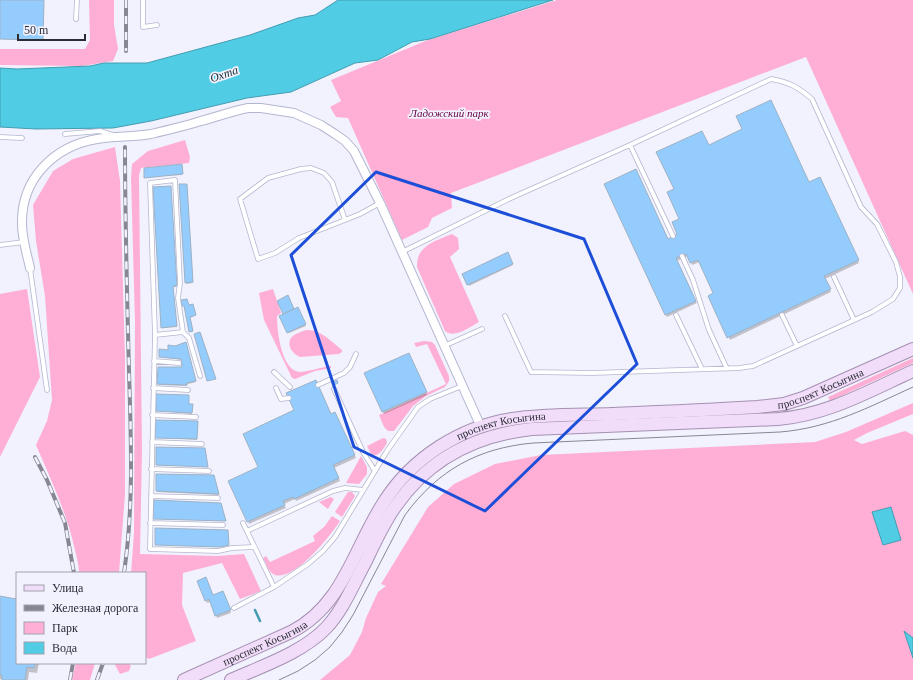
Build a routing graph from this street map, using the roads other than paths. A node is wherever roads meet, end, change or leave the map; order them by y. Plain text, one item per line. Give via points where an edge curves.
1 (77, 0) edge
2 (143, 0) edge
3 (76, 19) dead end
4 (157, 25) dead end
5 (64, 134) dead end
6 (0, 137) edge
7 (117, 137) junction
8 (22, 138) dead end
9 (630, 145) junction
10 (380, 203) junction
11 (345, 220) junction
12 (673, 236) dead end
13 (24, 242) junction
14 (0, 245) edge
15 (402, 252) junction
16 (682, 256) dead end
17 (30, 268) joint
18 (834, 277) dead end
19 (676, 315) dead end
20 (782, 315) dead end
21 (505, 316) dead end
22 (854, 320) junction
23 (482, 329) dead end
24 (183, 332) junction
25 (155, 335) junction
26 (444, 346) junction
27 (797, 346) junction
28 (913, 349) edge
29 (356, 354) dead end
30 (154, 361) junction
31 (179, 363) dead end
32 (727, 368) junction
33 (702, 369) junction
34 (913, 371) edge
35 (274, 372) dead end
36 (200, 376) dead end
37 (318, 385) dead end
38 (462, 386) junction
39 (290, 387) dead end
40 (153, 388) junction
41 (276, 388) dead end
42 (334, 389) dead end
43 (47, 390) dead end
44 (188, 390) dead end
45 (289, 398) dead end
46 (152, 415) junction
47 (196, 417) dead end
48 (481, 427) junction
49 (152, 442) junction
50 (202, 444) dead end
51 (151, 469) junction
52 (375, 470) junction
53 (209, 471) dead end
54 (363, 490) junction
55 (151, 496) junction
56 (218, 498) dead end
57 (150, 523) junction
58 (243, 523) dead end
59 (223, 525) dead end
60 (246, 531) junction
61 (254, 548) junction
62 (274, 587) junction
63 (234, 608) dead end
64 (184, 680) edge
65 (230, 680) edge

1 - 3 lane
2 - 4 lane via 143,27
5 - 7 lane via 100,131
6 - 8 lane
7 - 10 street via 156,133 248,108 294,113 321,125 345,141 362,165
7 - 13 street via 96,139 63,150 32,180 27,191 22,224
9 - 12 lane
9 - 15 lane via 511,198
9 - 22 lane via 771,79 784,81 799,88 812,99 861,207 877,224 896,262 900,277 900,288 893,299
10 - 11 lane
10 - 15 street
11 - 11 lane via 299,238 275,253 258,259 240,199 268,178 311,168 324,173 332,182
13 - 14 lane
13 - 17 street
15 - 26 street
16 - 32 lane via 693,280 709,330
17 - 43 lane
18 - 22 lane
19 - 33 lane
20 - 27 lane
21 - 33 lane via 531,372 592,373
22 - 27 lane
23 - 26 lane
24 - 25 lane
24 - 25 lane via 178,298 180,283 175,180 150,182
24 - 36 lane via 189,338
25 - 30 lane
26 - 38 street
27 - 32 lane via 753,366
28 - 48 main road, проспект Косыгина via 810,396 777,405 757,408 531,417
29 - 37 lane via 344,373
30 - 31 lane
30 - 40 lane
32 - 33 lane
34 - 65 main road, проспект Косыгина via 836,406 800,416 514,431 462,448 431,467 405,493 385,524 341,609 325,629 298,649
35 - 39 lane
38 - 48 street
38 - 52 lane via 430,398 418,407
40 - 44 lane
40 - 46 lane
41 - 45 lane via 282,399
42 - 52 lane via 362,452
46 - 47 lane
46 - 49 lane
48 - 64 main road, проспект Косыгина via 456,437 423,458 396,486 374,518 335,593 316,616 291,632
49 - 50 lane
49 - 51 lane
51 - 53 lane
51 - 55 lane
52 - 54 lane
54 - 60 lane via 344,488 333,491
54 - 62 lane via 335,537 323,551
55 - 56 lane
55 - 57 lane
57 - 59 lane
57 - 61 lane via 150,549 218,551
58 - 60 lane
60 - 61 lane
61 - 62 lane
62 - 63 lane

